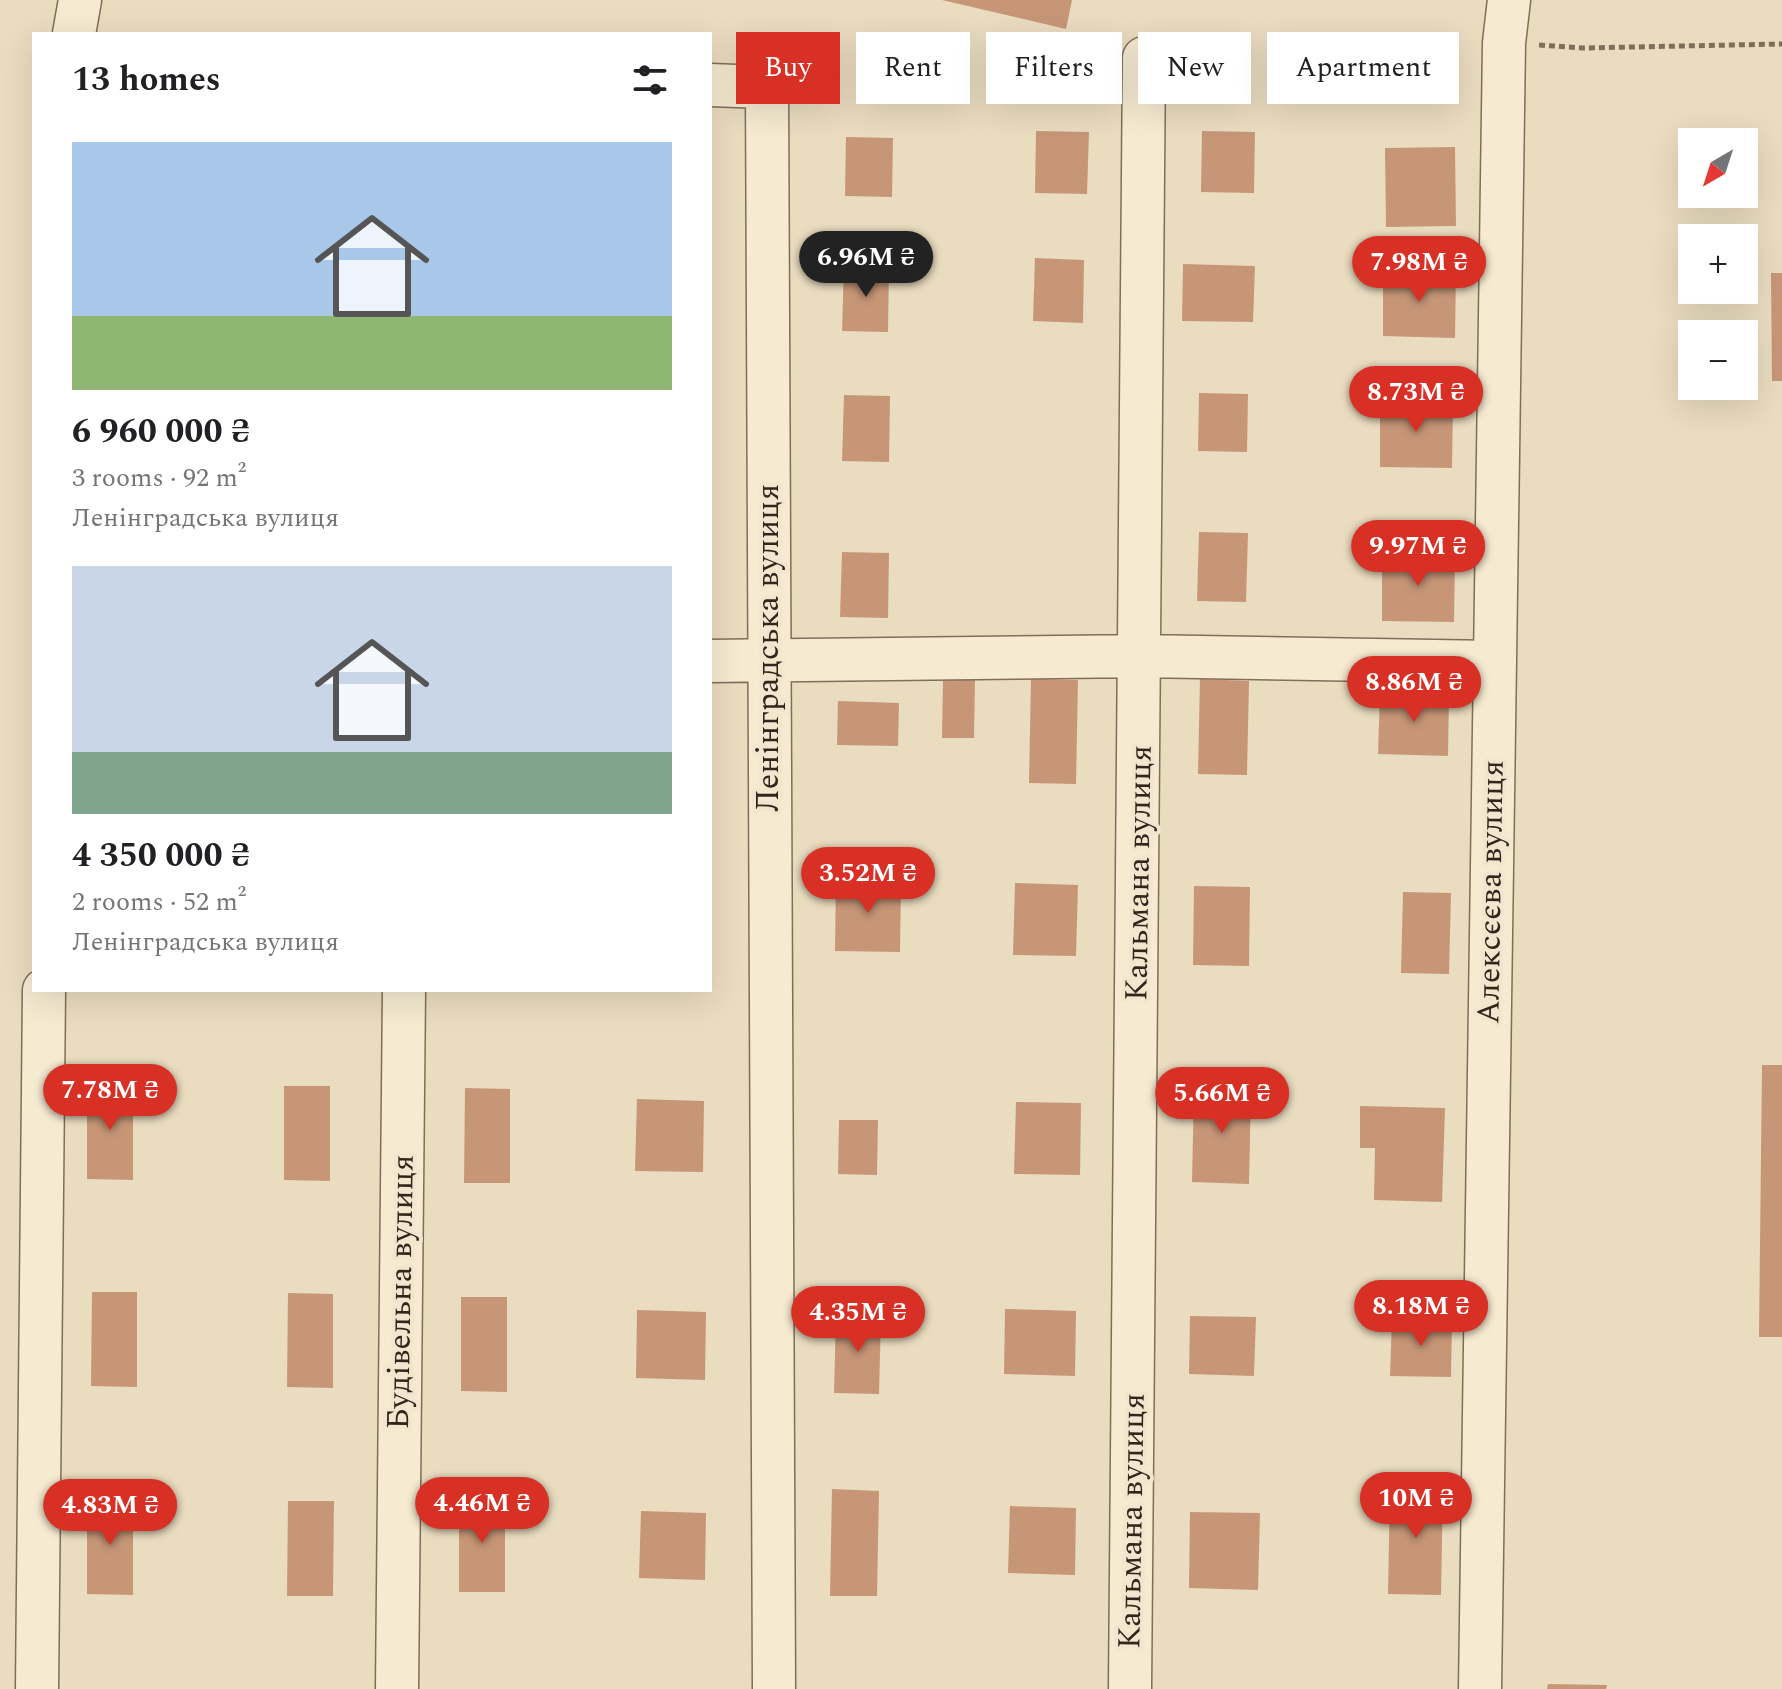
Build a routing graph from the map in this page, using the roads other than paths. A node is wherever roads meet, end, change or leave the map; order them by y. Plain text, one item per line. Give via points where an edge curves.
1 (80, 0) edge
2 (1509, 0) edge
3 (74, 32) edge
4 (712, 85) edge
5 (1144, 104) edge
6 (1141, 656) junction
7 (768, 660) junction
8 (712, 661) edge
9 (1494, 662) junction
10 (44, 992) edge
11 (404, 992) edge
12 (37, 1689) edge
13 (397, 1689) edge
14 (774, 1689) edge
15 (1130, 1689) edge
16 (1480, 1689) edge

1 - 3 street
2 - 9 street, Алексєєва вулиця via 1504,43
4 - 7 street, Ленінградська вулиця via 767,87
5 - 6 street, Кальмана вулиця
6 - 7 street
6 - 9 street
6 - 15 street, Кальмана вулиця
7 - 8 street
7 - 14 street, Ленінградська вулиця
9 - 16 street, Алексєєва вулиця
10 - 12 street
11 - 13 street, Будівельна вулиця

